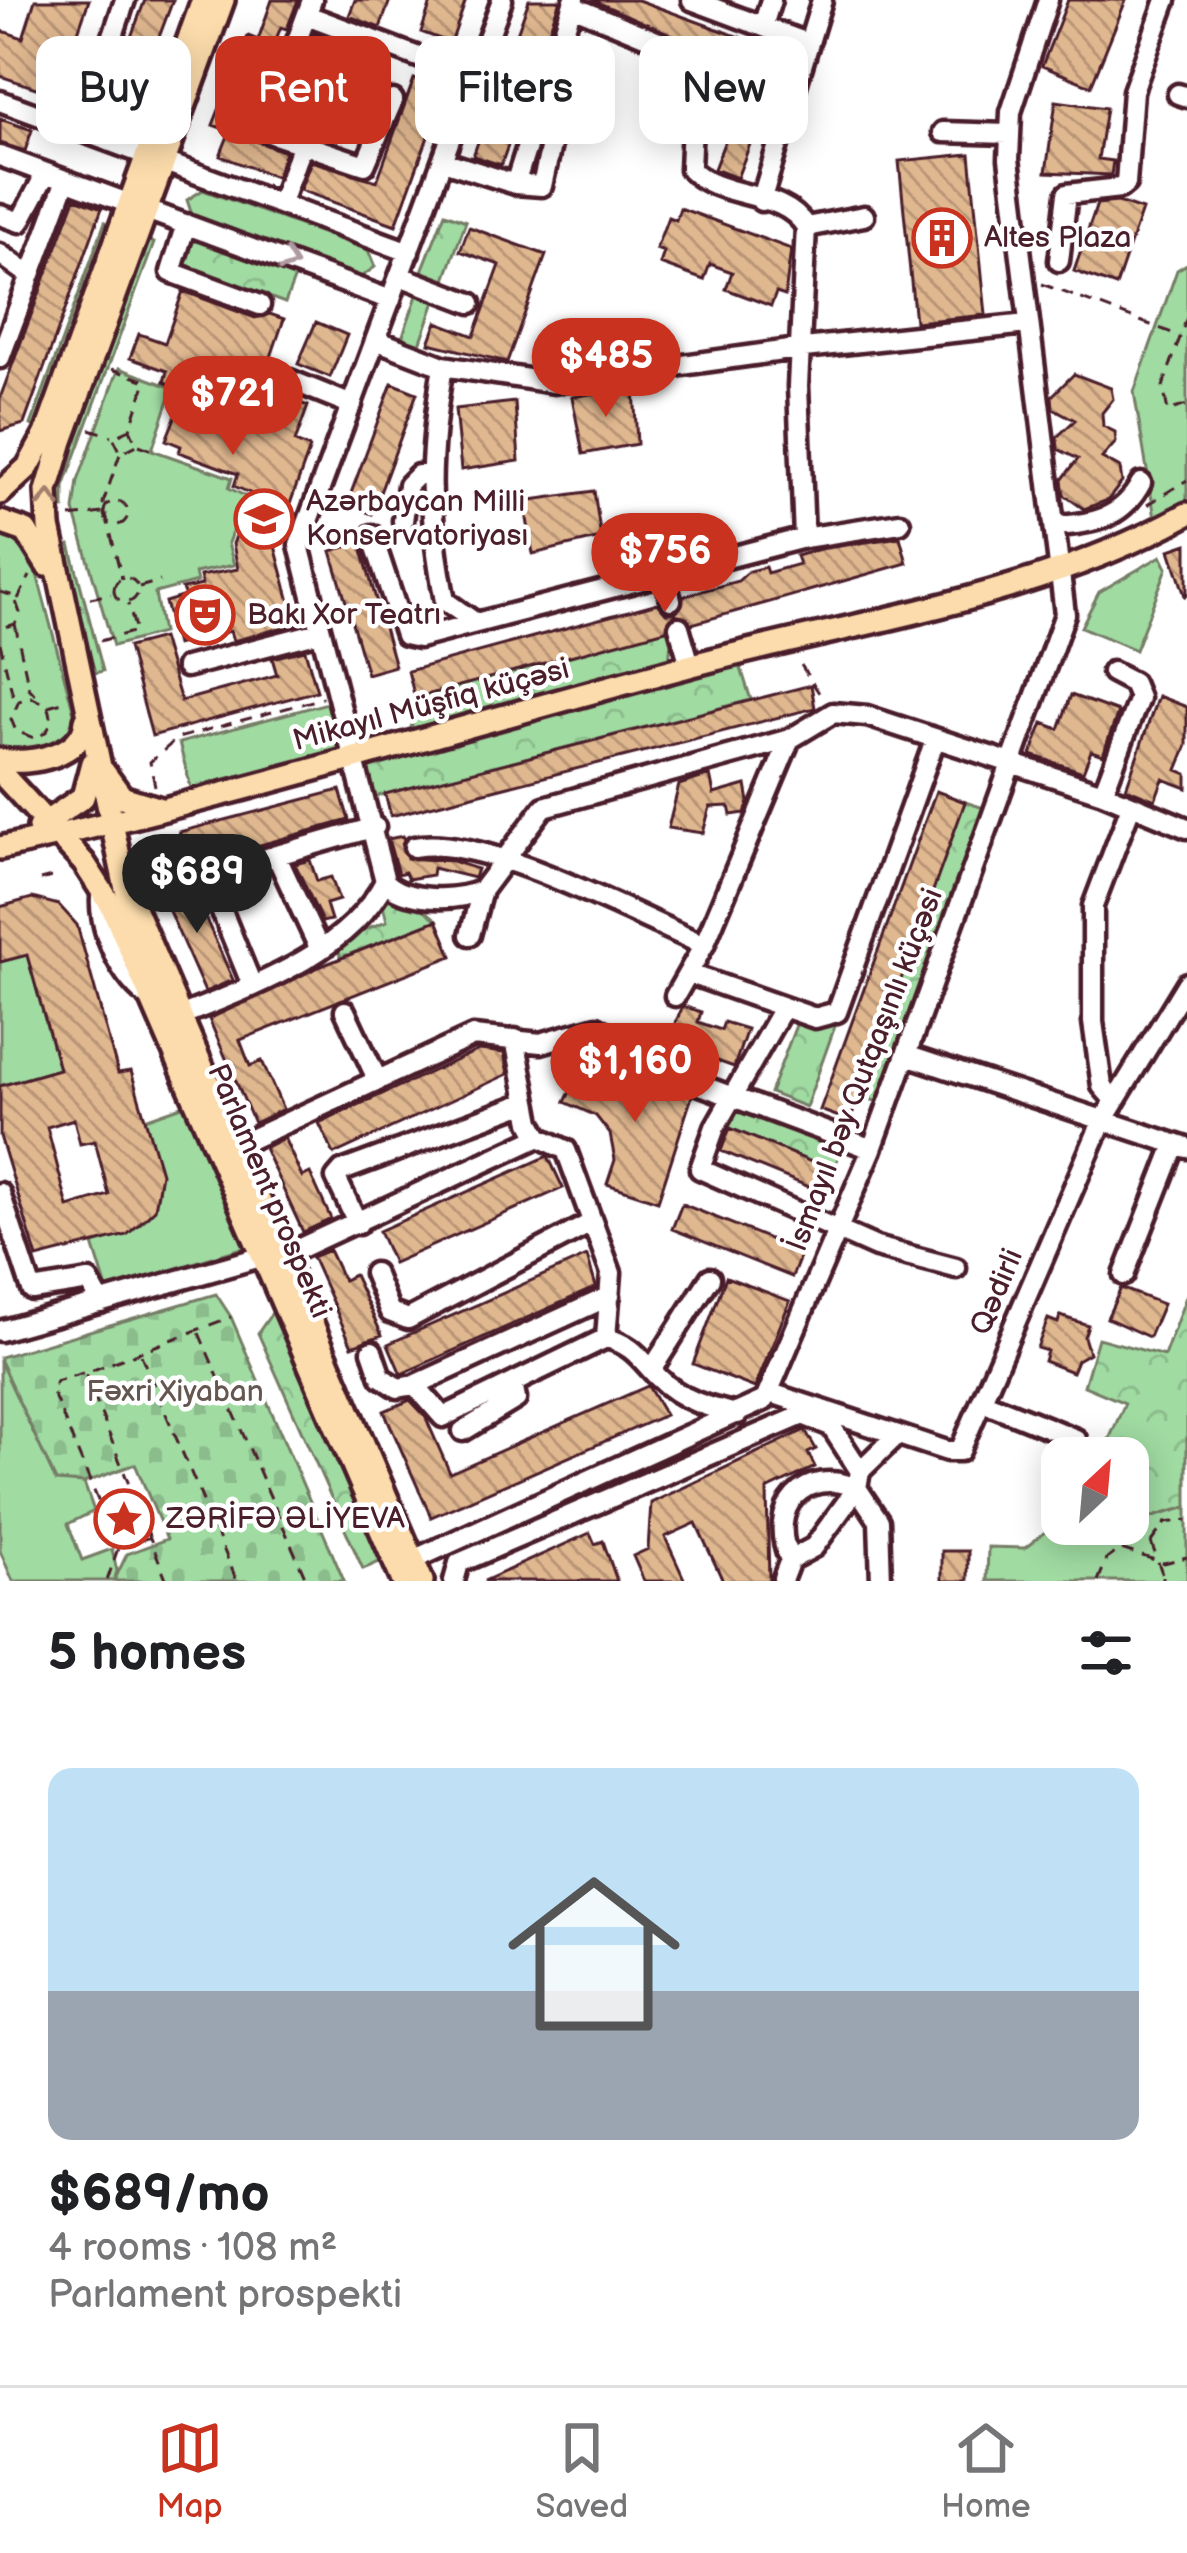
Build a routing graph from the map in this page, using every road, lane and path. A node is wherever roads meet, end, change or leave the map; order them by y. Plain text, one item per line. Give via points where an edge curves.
1 (125, 0) edge
2 (203, 0) edge
3 (223, 0) edge
4 (502, 0) edge
5 (692, 0) edge
6 (771, 0) edge
7 (822, 0) edge
8 (1048, 0) edge
9 (1166, 0) edge
10 (573, 3) edge
11 (309, 7) edge
12 (764, 26) junction
13 (113, 36) edge
14 (489, 36) edge
15 (561, 36) edge
16 (789, 36) edge
17 (808, 40) edge
18 (415, 52) edge
19 (393, 100) dead end
20 (0, 101) edge
21 (943, 132) dead end
22 (1009, 134) junction
23 (449, 144) edge
24 (526, 144) edge
25 (778, 144) edge
26 (302, 145) junction
27 (551, 145) dead end
28 (0, 156) edge
29 (157, 156) junction
30 (443, 161) junction
31 (46, 173) junction
32 (66, 180) junction
33 (515, 184) junction
34 (761, 201) junction
35 (280, 203) junction
36 (139, 206) junction
37 (0, 215) edge
38 (864, 216) dead end
39 (20, 222) junction
40 (186, 224) junction
41 (806, 227) junction
42 (0, 252) edge
43 (409, 252) junction
44 (1059, 261) dead end
45 (29, 275) junction
46 (400, 276) junction
47 (1022, 283) junction
48 (391, 300) junction
49 (471, 303) dead end
50 (260, 304) dead end
51 (1187, 317) edge
52 (1027, 324) junction
53 (1180, 336) junction
54 (376, 340) junction
55 (804, 348) junction
56 (0, 358) edge
57 (443, 366) junction
58 (112, 369) dead end
59 (290, 380) dead end
60 (352, 405) junction
61 (1187, 405) edge
62 (90, 428) dead end
63 (130, 429) junction
64 (113, 437) junction
65 (54, 438) junction
66 (137, 445) junction
67 (152, 450) dead end
68 (121, 453) junction
69 (0, 470) edge
70 (428, 475) junction
71 (1187, 480) edge
72 (1141, 483) dead end
73 (0, 494) edge
74 (1128, 504) junction
75 (104, 513) junction
76 (1187, 514) edge
77 (70, 517) dead end
78 (403, 521) dead end
79 (900, 523) dead end
80 (5, 525) edge
81 (1054, 526) junction
82 (372, 535) dead end
83 (804, 538) junction
84 (35, 566) dead end
85 (664, 572) junction
86 (1062, 573) junction
87 (122, 579) junction
88 (160, 581) dead end
89 (137, 587) junction
90 (0, 592) edge
91 (59, 593) junction
92 (114, 593) junction
93 (90, 598) dead end
94 (671, 599) dead end
95 (18, 601) junction
96 (128, 602) junction
97 (476, 623) junction
98 (14, 624) junction
99 (679, 627) dead end
100 (0, 629) edge
101 (320, 632) junction
102 (100, 641) dead end
103 (17, 644) junction
104 (2, 645) edge
105 (690, 665) junction
106 (801, 665) dead end
107 (186, 668) dead end
108 (1112, 672) dead end
109 (29, 688) junction
110 (16, 692) junction
111 (328, 696) dead end
112 (38, 698) junction
113 (76, 698) junction
114 (14, 706) junction
115 (49, 706) junction
116 (833, 713) junction
117 (92, 727) junction
118 (790, 740) junction
119 (934, 740) junction
120 (352, 757) junction
121 (0, 760) edge
122 (98, 763) junction
123 (1010, 766) junction
124 (0, 772) edge
125 (155, 788) dead end
126 (1103, 793) junction
127 (1131, 806) junction
128 (171, 809) junction
129 (109, 824) junction
130 (374, 827) junction
131 (1187, 828) edge
132 (53, 829) junction
133 (0, 846) edge
134 (415, 847) dead end
135 (165, 855) dead end
136 (276, 855) junction
137 (503, 860) junction
138 (120, 871) junction
139 (172, 873) junction
140 (59, 875) dead end
141 (207, 875) junction
142 (40, 880) dead end
143 (385, 881) junction
144 (143, 887) dead end
145 (482, 890) junction
146 (470, 935) dead end
147 (704, 945) junction
148 (320, 950) junction
149 (690, 974) junction
150 (1187, 982) edge
151 (252, 985) junction
152 (675, 996) dead end
153 (783, 1007) junction
154 (345, 1011) dead end
155 (180, 1016) junction
156 (515, 1040) junction
157 (906, 1055) junction
158 (378, 1081) junction
159 (729, 1094) junction
160 (694, 1098) dead end
161 (1115, 1101) junction
162 (525, 1103) junction
163 (1101, 1124) junction
164 (539, 1137) junction
165 (236, 1146) junction
166 (1181, 1146) edge
167 (872, 1149) junction
168 (0, 1193) edge
169 (590, 1222) junction
170 (358, 1224) junction
171 (837, 1228) junction
172 (274, 1256) junction
173 (956, 1268) dead end
174 (374, 1273) dead end
175 (1124, 1275) dead end
176 (710, 1278) dead end
177 (610, 1296) junction
178 (101, 1303) junction
179 (231, 1317) dead end
180 (0, 1331) edge
181 (198, 1331) junction
182 (606, 1338) junction
183 (372, 1351) dead end
184 (140, 1353) junction
185 (652, 1369) junction
186 (85, 1373) junction
187 (513, 1384) junction
188 (415, 1385) junction
189 (770, 1393) junction
190 (984, 1402) junction
191 (738, 1414) junction
192 (463, 1431) dead end
193 (897, 1435) junction
194 (1071, 1437) edge
195 (859, 1480) junction
196 (132, 1492) junction
197 (99, 1502) junction
198 (1184, 1522) edge
199 (1187, 1530) edge
200 (150, 1537) junction
201 (118, 1548) junction
202 (1187, 1557) edge
203 (786, 1569) edge
204 (413, 1574) edge
205 (1163, 1579) edge
206 (106, 1581) edge
207 (167, 1581) edge
208 (237, 1581) edge
209 (307, 1581) edge
210 (454, 1581) edge
211 (881, 1581) edge
212 (1098, 1581) edge

1 - 13 street
2 - 29 main road
3 - 29 main road
4 - 14 street
5 - 12 street
6 - 12 street
7 - 17 street
8 - 22 street
9 - 44 street via 1133,92 1126,183 1066,194
10 - 15 street
10 - 34 street via 695,57 690,170
11 - 18 street
11 - 26 street via 268,128
12 - 16 street
19 - 26 street via 365,165
20 - 29 street
21 - 22 street
22 - 47 street, İsmayıl bəy Qutqaşınlı küçəsi
23 - 30 street
24 - 33 street
25 - 34 street
26 - 35 street
27 - 33 street via 542,186
28 - 31 street
29 - 35 street
29 - 36 main road
30 - 33 street
30 - 43 street
31 - 32 street
31 - 39 street
32 - 36 street
32 - 45 street
34 - 41 street via 783,204
35 - 43 street
36 - 40 street
36 - 65 main road
37 - 39 street
38 - 41 street
39 - 42 street
40 -> 48 street
40 - 50 street via 172,272
41 - 55 street
42 - 45 street
43 - 46 street
45 - 56 street
46 - 48 street
46 - 49 street
47 - 52 street, İsmayıl bəy Qutqaşınlı küçəsi
47 - 53 path
48 - 54 street
51 - 53 path
52 - 55 street via 915,329
52 - 81 street, İsmayıl bəy Qutqaşınlı küçəsi
53 - 61 path via 1163,387 1168,411
54 - 57 street
54 - 60 street
55 - 57 street via 554,383
55 - 83 street
57 - 70 street
58 - 63 path via 146,381
59 - 60 street
60 - 101 street via 299,544
62 - 64 path
63 - 64 path
63 - 66 path
64 - 68 path
65 - 69 main road
65 - 73 main road
91 -> 65 main road via 47,509
66 - 67 path
66 - 68 path
68 - 75 path
70 - 78 street via 408,485
70 - 97 street via 446,601
71 - 74 path via 1147,505
72 - 74 street
74 - 81 street via 1095,523
75 - 75 path via 117,525 129,515 116,500
75 - 77 path
75 - 87 path
76 - 86 main road, Mikayıl Müşfiq küçəsi
79 - 83 street
80 - 91 main road via 34,540
81 - 86 street, İsmayıl bəy Qutqaşınlı küçəsi
82 - 97 street via 405,635
83 - 85 street
84 - 95 path
85 - 94 street
85 - 97 street
86 - 105 main road, Mikayıl Müşfiq küçəsi
86 - 123 street, İsmayıl bəy Qutqaşınlı küçəsi via 1063,623
87 - 89 path
87 - 92 path
88 - 89 path
89 - 96 path
90 - 95 path
91 - 113 main road
92 - 93 path
92 - 96 path
95 - 98 path
96 - 102 path via 136,631
98 - 100 path
98 - 103 path
99 - 105 street
101 - 107 street
101 - 120 street
103 - 104 path
103 - 109 path
104 - 110 path
105 - 120 main road, Mikayıl Müşfiq küçəsi
106 - 116 path
108 - 126 street via 1133,683 1139,698
109 - 110 path
109 - 112 path
110 - 114 path
111 - 125 path via 178,738 150,762
112 - 114 path
112 - 115 path
113 - 115 path
113 - 117 main road
113 - 121 main road via 85,730 78,744
114 - 115 path via 12,725 34,738 50,726
116 - 118 street
116 - 119 street
117 - 122 main road, Parlament prospekti
117 - 132 main road via 87,789
118 - 137 street via 544,807
118 - 147 street
119 - 123 street
119 - 153 street via 837,1012 815,1018
120 - 128 main road, Mikayıl Müşfiq küçəsi
120 - 130 street
122 - 128 main road via 122,797
122 - 129 main road, Parlament prospekti
123 - 126 street
123 - 157 street, İsmayıl bəy Qutqaşınlı küçəsi
124 - 132 main road, Parlament prospekti
126 - 127 street
127 - 131 street
127 - 161 street via 1093,906 1099,1072
128 - 129 main road, Mikayıl Müşfiq küçəsi
128 - 138 main road via 130,837
129 - 132 main road, Mikayıl Müşfiq küçəsi
129 - 138 main road, Parlament prospekti
130 - 136 street
130 - 143 street
132 - 133 main road, Mikayıl Müşfiq küçəsi
132 - 172 main road, Parlament prospekti via 102,889
134 - 137 street via 458,845
135 - 139 path
136 - 141 street
136 - 148 street
137 - 145 street
137 - 147 street
138 - 155 main road, Parlament prospekti
139 - 141 path
139 - 144 path
140 - 142 path
141 - 151 street
143 - 145 street via 406,896 459,898
143 - 148 street
145 - 146 street
147 - 149 street
148 - 151 street
149 - 152 street
149 - 153 street
150 - 161 street, Qədirli
151 - 155 street
153 - 159 street
154 - 158 street
155 - 165 main road, Parlament prospekti
156 - 158 street via 473,1036
156 - 159 street via 559,1040 597,1027 656,1065
156 - 162 street
157 - 163 street
157 - 167 street, İsmayıl bəy Qutqaşınlı küçəsi
158 - 165 street
159 - 160 street
159 - 167 street
159 - 171 street via 700,1169
161 - 163 street, Qədirli
162 - 164 street
162 - 170 street via 342,1171 336,1178
163 - 166 street
163 - 190 street, Qədirli
164 - 169 street via 566,1150
164 - 170 street
165 - 172 main road, Parlament prospekti
166 - 175 street
167 - 171 street, İsmayıl bəy Qutqaşınlı küçəsi
168 - 178 street via 32,1290 88,1281
169 - 174 street via 408,1319 390,1312
169 - 177 street via 608,1261
170 - 172 street
171 - 173 street
171 - 189 street, İsmayıl bəy Qutqaşınlı küçəsi
172 - 178 street
172 - 204 main road, Parlament prospekti
176 - 185 street
177 - 182 street
177 - 188 street
178 - 180 street
179 - 181 path
181 - 184 path
181 - 209 path
182 - 185 street via 638,1351
182 - 187 street
183 - 188 street via 388,1384
184 - 186 path
184 - 208 path
185 - 191 street via 687,1399
186 - 196 path
186 - 197 path via 56,1381 52,1391
187 - 188 street via 443,1417
187 - 192 street via 510,1407
189 - 191 street
189 - 193 street, Qədirli
190 - 193 street, Qədirli via 960,1450
190 - 194 street
191 - 204 street
193 - 195 street
195 - 203 street via 814,1547
195 - 203 street via 788,1503 779,1528
195 - 210 street via 831,1426 803,1415 459,1563
195 - 211 street via 879,1521
196 - 197 path
196 - 200 path
197 - 201 path
198 - 199 path
198 - 205 path, bridge via 1165,1522 1151,1542
200 - 201 path
200 - 207 path
201 - 206 path
202 - 212 path via 1164,1563 1120,1549

